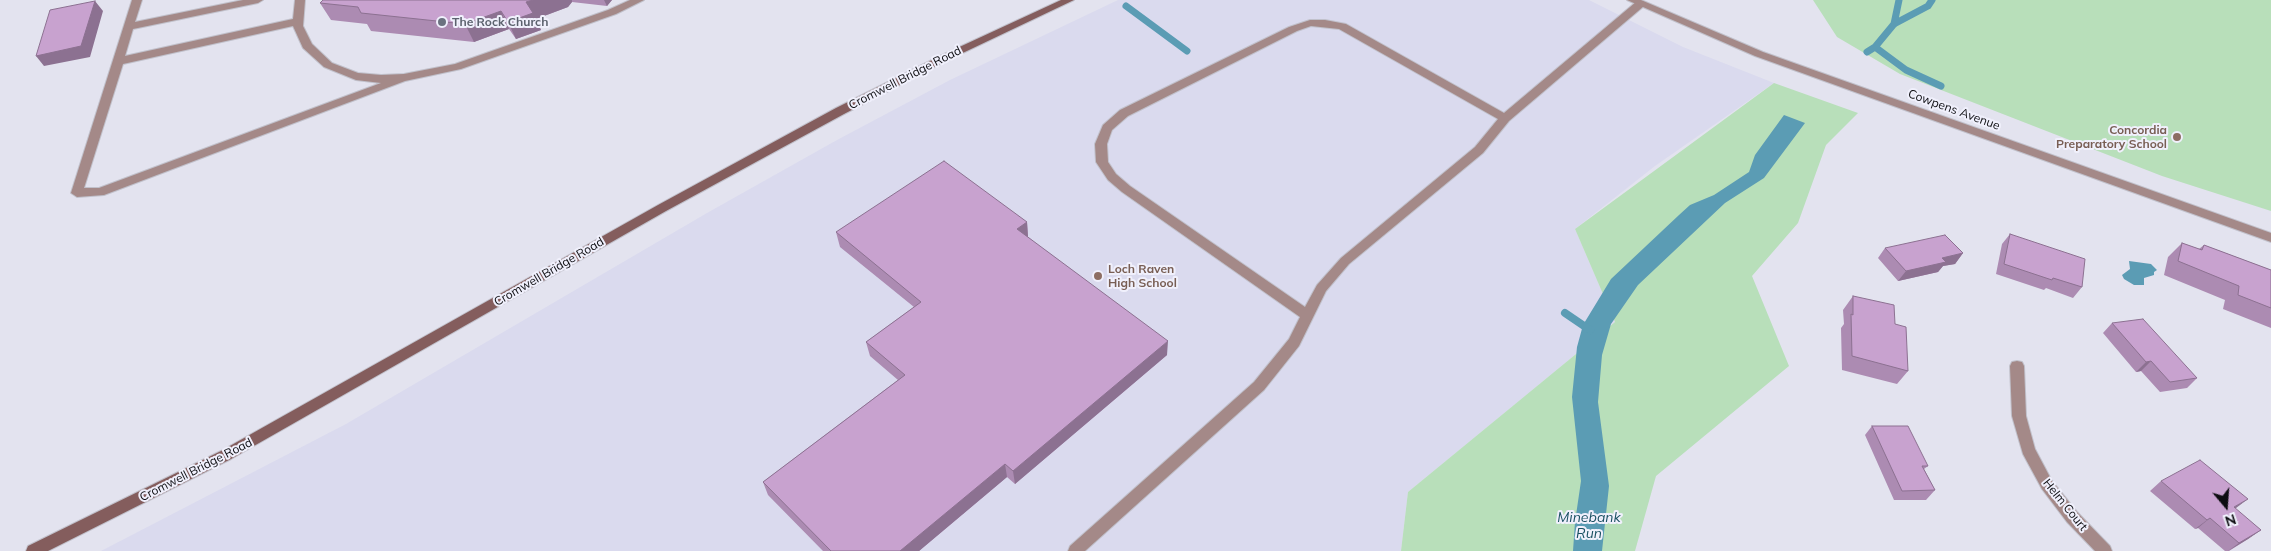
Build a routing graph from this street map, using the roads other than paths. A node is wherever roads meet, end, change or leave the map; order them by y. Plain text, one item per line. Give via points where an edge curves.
1 (137, 0) edge
2 (258, 0) edge
3 (300, 0) edge
4 (639, 0) edge
5 (1069, 0) edge
6 (1636, 2) edge
7 (298, 21) junction
8 (129, 27) junction
9 (118, 61) junction
10 (401, 79) junction
11 (1504, 118) junction
12 (2271, 238) edge
13 (1308, 316) junction
14 (2018, 366) dead end
15 (33, 551) edge
16 (1075, 551) edge
17 (2105, 551) edge

1 - 8 street
2 - 8 street
3 - 7 street
4 - 10 street via 457,67
5 - 15 main road, Cromwell Bridge Road via 840,111 226,455
6 - 11 street
6 - 12 street, Cowpens Avenue via 1778,61
7 - 9 street
7 - 10 street via 307,46 328,65 356,76
8 - 9 street
9 - 10 street via 77,193 100,192
11 - 13 street via 1479,150 1346,261 1321,288
11 - 13 street via 1368,39 1342,26 1325,22 1293,28 1124,113 1107,128 1101,144 1102,162 1112,177
13 - 16 street via 1294,342 1259,386
14 - 17 street, Helm Court via 2019,416 2028,450 2046,485

